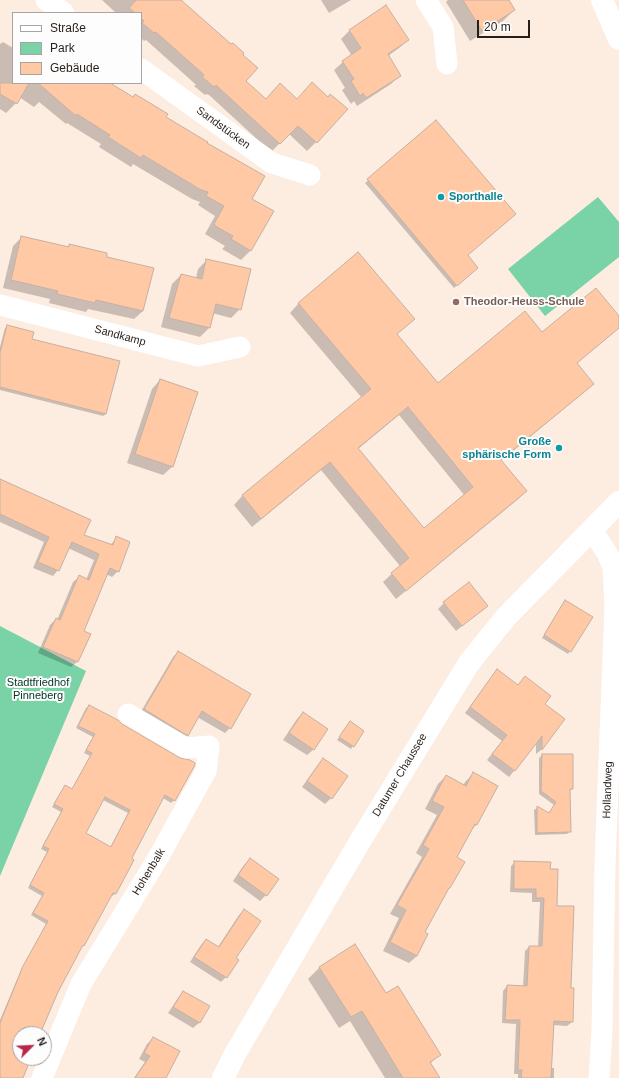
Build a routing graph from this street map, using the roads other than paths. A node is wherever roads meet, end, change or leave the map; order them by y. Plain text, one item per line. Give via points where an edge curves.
1 (46, 0) edge
2 (426, 0) edge
3 (602, 0) edge
4 (63, 12) edge
5 (619, 39) edge
6 (448, 64) dead end
7 (142, 70) edge
8 (310, 175) dead end
9 (0, 305) edge
10 (240, 347) dead end
11 (619, 502) edge
12 (592, 530) junction
13 (128, 714) dead end
14 (611, 983) edge
15 (42, 1078) edge
16 (223, 1078) edge
17 (599, 1078) edge

1 - 4 street
2 - 6 street via 443,27
3 - 5 street
7 - 8 street, Sandstücken via 272,163
9 - 10 street, Sandkamp via 198,356
11 - 12 street, Datumer Chaussee
12 - 14 street, Hollandweg via 613,567 615,606 605,864
12 - 16 street, Datumer Chaussee via 506,617 469,663 359,843
13 - 15 street, Hohenbalk via 186,748 210,746 206,771 158,858 81,984
14 - 17 street, Hollandweg via 602,1031

